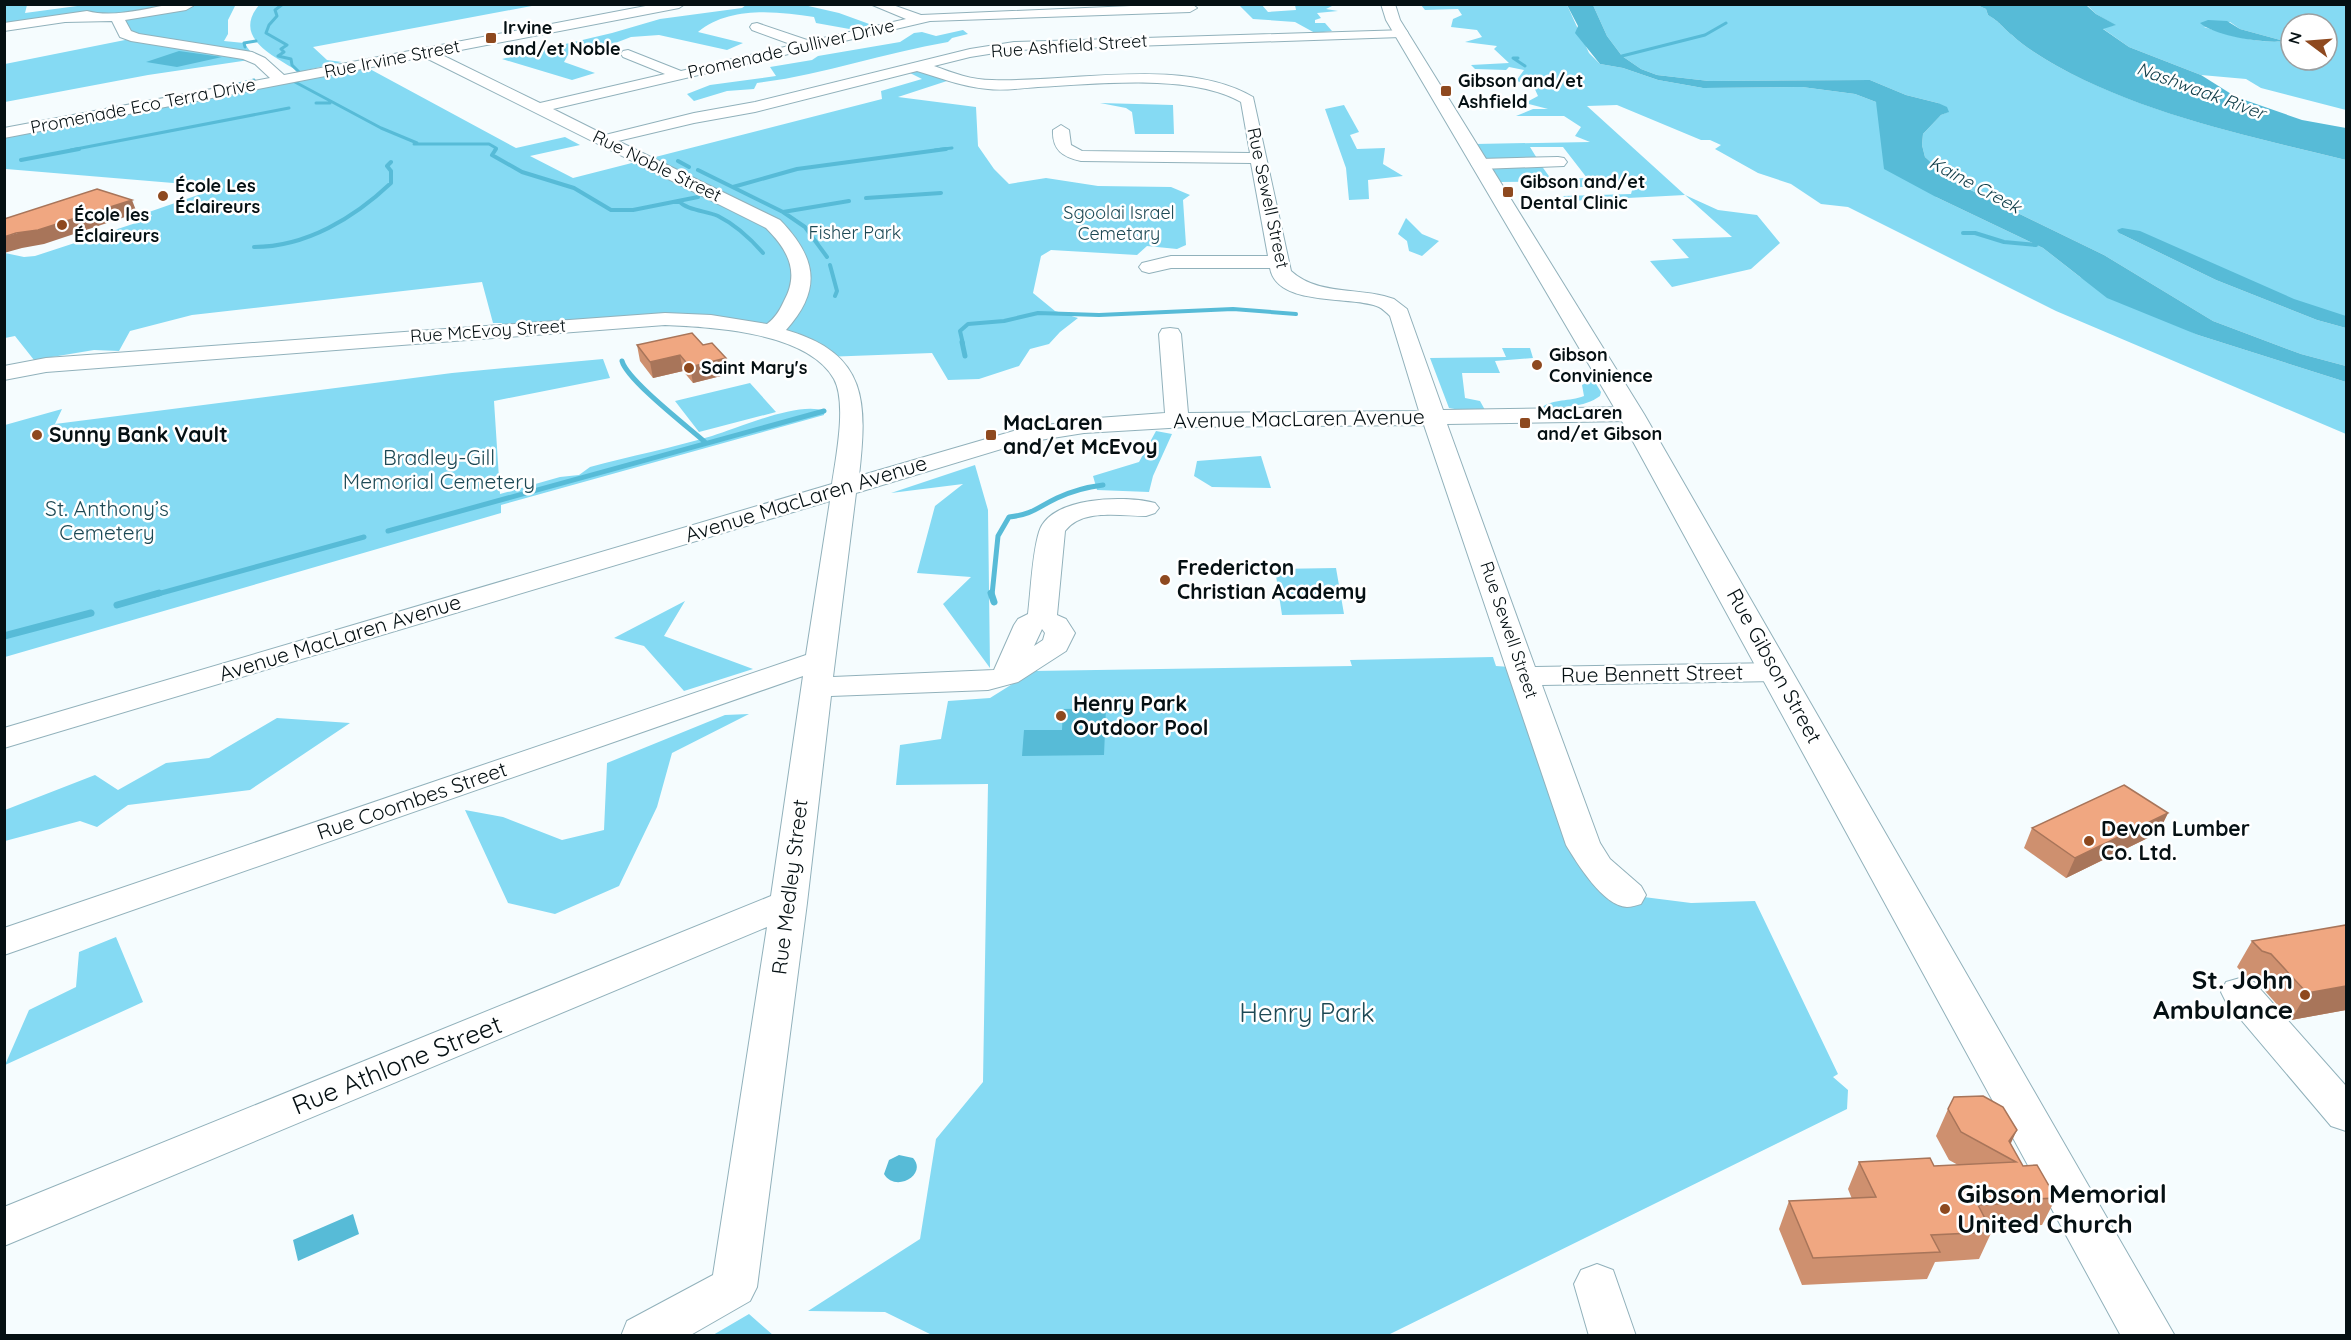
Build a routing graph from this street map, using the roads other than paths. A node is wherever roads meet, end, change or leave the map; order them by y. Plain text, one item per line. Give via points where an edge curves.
1 (680, 4) edge
2 (876, 4) edge
3 (1388, 4) edge
4 (190, 6) edge
5 (130, 12) edge
6 (920, 19) junction
7 (1196, 20) edge
8 (4, 27) edge
9 (757, 27) dead end
10 (1401, 33) junction
11 (172, 44) junction
12 (808, 45) junction
13 (152, 51) dead end
14 (427, 53) junction
15 (628, 54) dead end
16 (918, 66) junction
17 (679, 75) junction
18 (281, 80) junction
19 (539, 108) junction
20 (1061, 129) dead end
21 (4, 133) edge
22 (603, 140) junction
23 (1259, 158) junction
24 (1558, 162) dead end
25 (1480, 164) junction
26 (1278, 262) junction
27 (1149, 267) dead end
28 (772, 332) junction
29 (1170, 334) dead end
30 (4, 373) edge
31 (1622, 398) junction
32 (1562, 416) junction
33 (1434, 418) junction
34 (1177, 420) junction
35 (844, 488) junction
36 (1146, 508) dead end
37 (1778, 672) junction
38 (817, 673) junction
39 (1526, 676) junction
40 (4, 738) edge
41 (1628, 895) dead end
42 (789, 903) junction
43 (4, 942) edge
44 (2240, 992) dead end
45 (2346, 1114) edge
46 (4, 1227) edge
47 (1598, 1284) dead end
48 (644, 1335) edge
49 (1613, 1335) edge
50 (2149, 1335) edge

1 - 14 street, Rue Irvine Street
2 - 6 street
3 - 10 main road, Rue Gibson Street
4 - 5 street
5 - 8 street
5 - 11 street via 125,34
6 - 7 street, Promenade Gulliver Drive
6 - 12 street, Promenade Gulliver Drive
7 - 10 street, Rue Ashfield Street
7 - 16 street, Rue Ashfield Street via 970,53
9 - 12 street
10 - 25 main road, Rue Gibson Street
11 - 13 street
11 - 18 street via 247,55
12 - 17 street, Promenade Gulliver Drive
14 - 18 street, Rue Irvine Street
14 - 19 street, Rue Noble Street
15 - 17 street
16 - 22 street, Rue Ashfield Street
16 - 23 street, Rue Sewell Street via 963,81 990,85 1176,79 1225,86 1248,100
17 - 19 street, Promenade Gulliver Drive
18 - 21 street, Promenade Eco Terra Drive
19 - 22 street, Rue Noble Street
20 - 23 street via 1063,148 1081,156
22 - 28 street, Rue Noble Street via 758,216 782,232 802,263 802,284 782,324
23 - 26 street, Rue Sewell Street
24 - 25 street
25 - 31 main road, Rue Gibson Street
26 - 27 street via 1171,262
26 - 33 street, Rue Sewell Street via 1285,278 1303,287 1377,300 1395,308
28 - 30 street, Rue McEvoy Street via 708,321 637,320 46,365
28 - 35 street, Rue McEvoy Street via 819,353 844,377 851,392
29 - 34 street
31 - 32 street, Avenue MacLaren Avenue
31 - 32 street via 1610,395 1601,403
31 - 37 main road, Rue Gibson Street
32 - 33 street, Avenue MacLaren Avenue
33 - 34 street, Avenue MacLaren Avenue
33 - 39 street, Rue Sewell Street
34 - 35 street, Avenue MacLaren Avenue via 1084,424 1017,436
35 - 38 street, Rue Medley Street
35 - 40 street, Avenue MacLaren Avenue
36 - 38 street, Rue Coombes Street via 1078,511 1057,521 1052,531 1042,619 1028,625 1007,676 988,681
37 - 39 street, Rue Bennett Street
37 - 50 main road, Rue Gibson Street
38 - 42 street, Rue Medley Street
38 - 43 street, Rue Coombes Street
39 - 41 street, Rue Sewell Street via 1583,845 1598,867
42 - 46 street, Rue Athlone Street
42 - 48 street, Rue Medley Street via 734,1287
44 - 45 street
47 - 49 street

